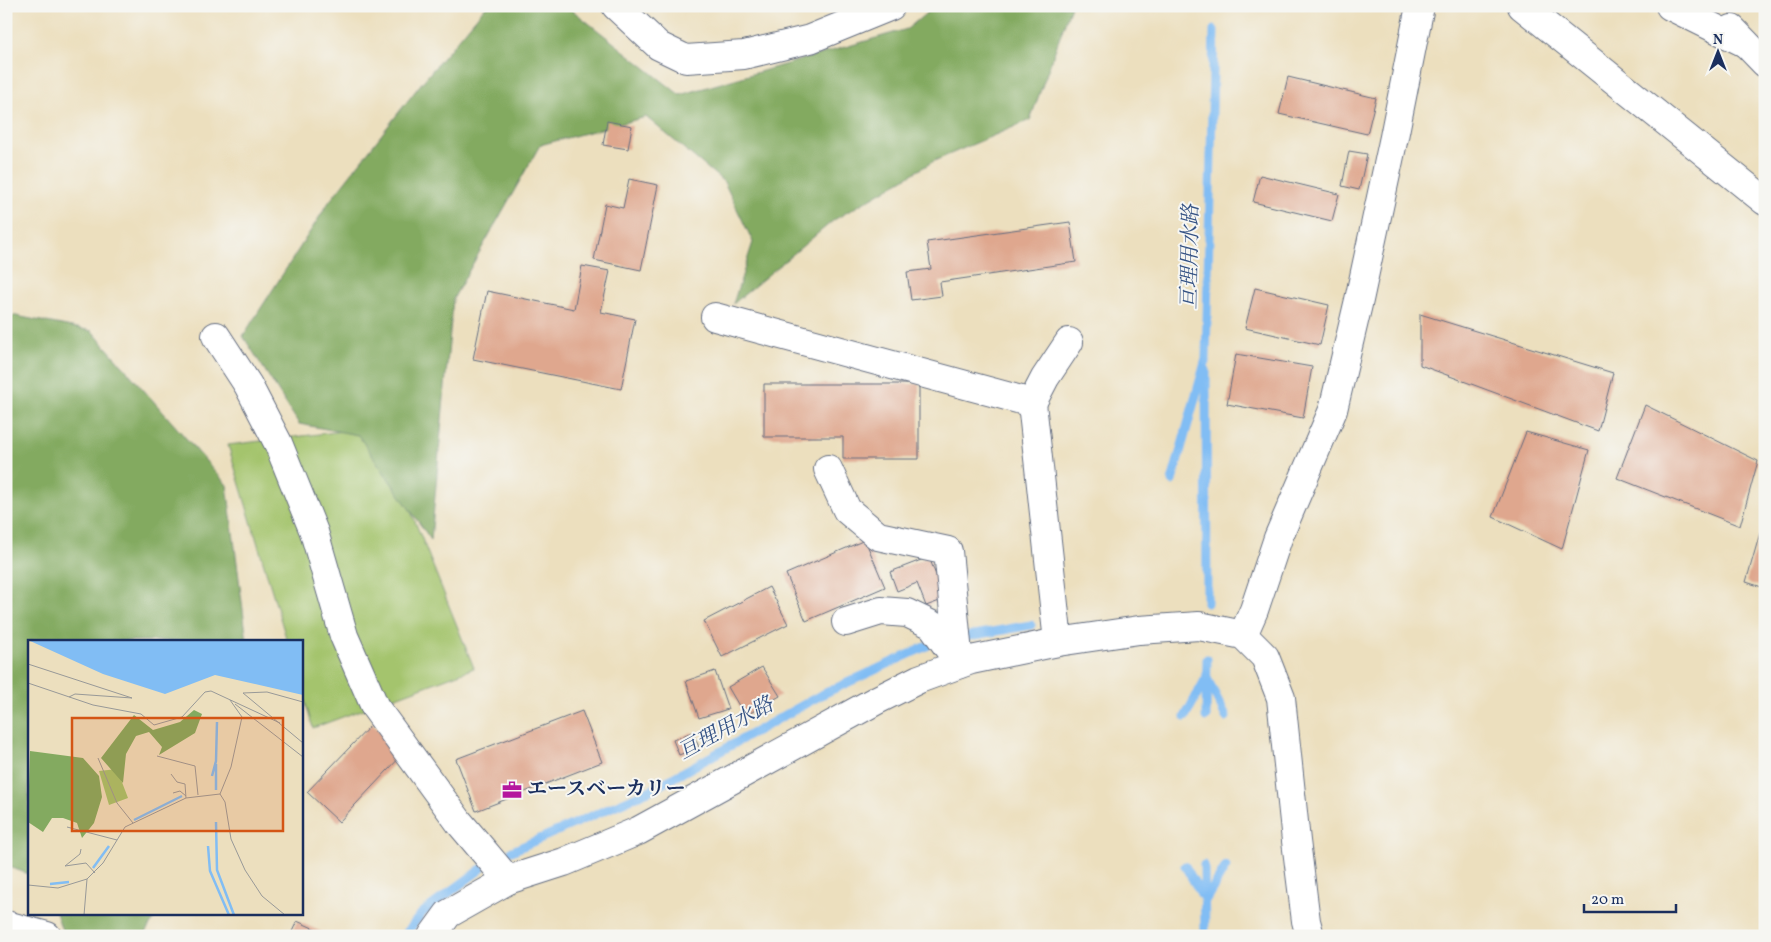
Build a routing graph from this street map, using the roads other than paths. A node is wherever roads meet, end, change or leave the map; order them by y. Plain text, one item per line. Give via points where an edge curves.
1 (616, 6) edge
2 (890, 6) edge
3 (1420, 6) edge
4 (1522, 6) edge
5 (1670, 6) edge
6 (1710, 6) edge
7 (1745, 43) junction
8 (1765, 63) edge
9 (1765, 201) edge
10 (715, 317) dead end
11 (216, 336) dead end
12 (1069, 342) dead end
13 (1032, 403) junction
14 (828, 469) dead end
15 (846, 622) dead end
16 (1242, 635) junction
17 (1058, 642) junction
18 (959, 664) junction
19 (508, 880) junction
20 (6, 926) edge
21 (47, 936) edge
22 (432, 936) edge
23 (1310, 936) edge

1 - 2 street via 659,46 686,59 744,55 791,43
3 - 16 street via 1334,410 1278,538 1254,610
4 - 9 street
5 - 7 street
6 - 7 street
7 - 8 street
10 - 13 street
11 - 19 street via 248,385 278,443 314,532 344,636 375,707 459,822
12 - 13 street
13 - 17 street
14 - 18 street via 847,510 878,536 948,551
15 - 18 street via 881,611 907,613 932,625
16 - 17 street via 1199,626 1139,630
16 - 23 street via 1265,657 1280,698
17 - 18 street
18 - 19 street via 877,700 638,831 564,862
19 - 22 street via 448,914
20 - 21 street

